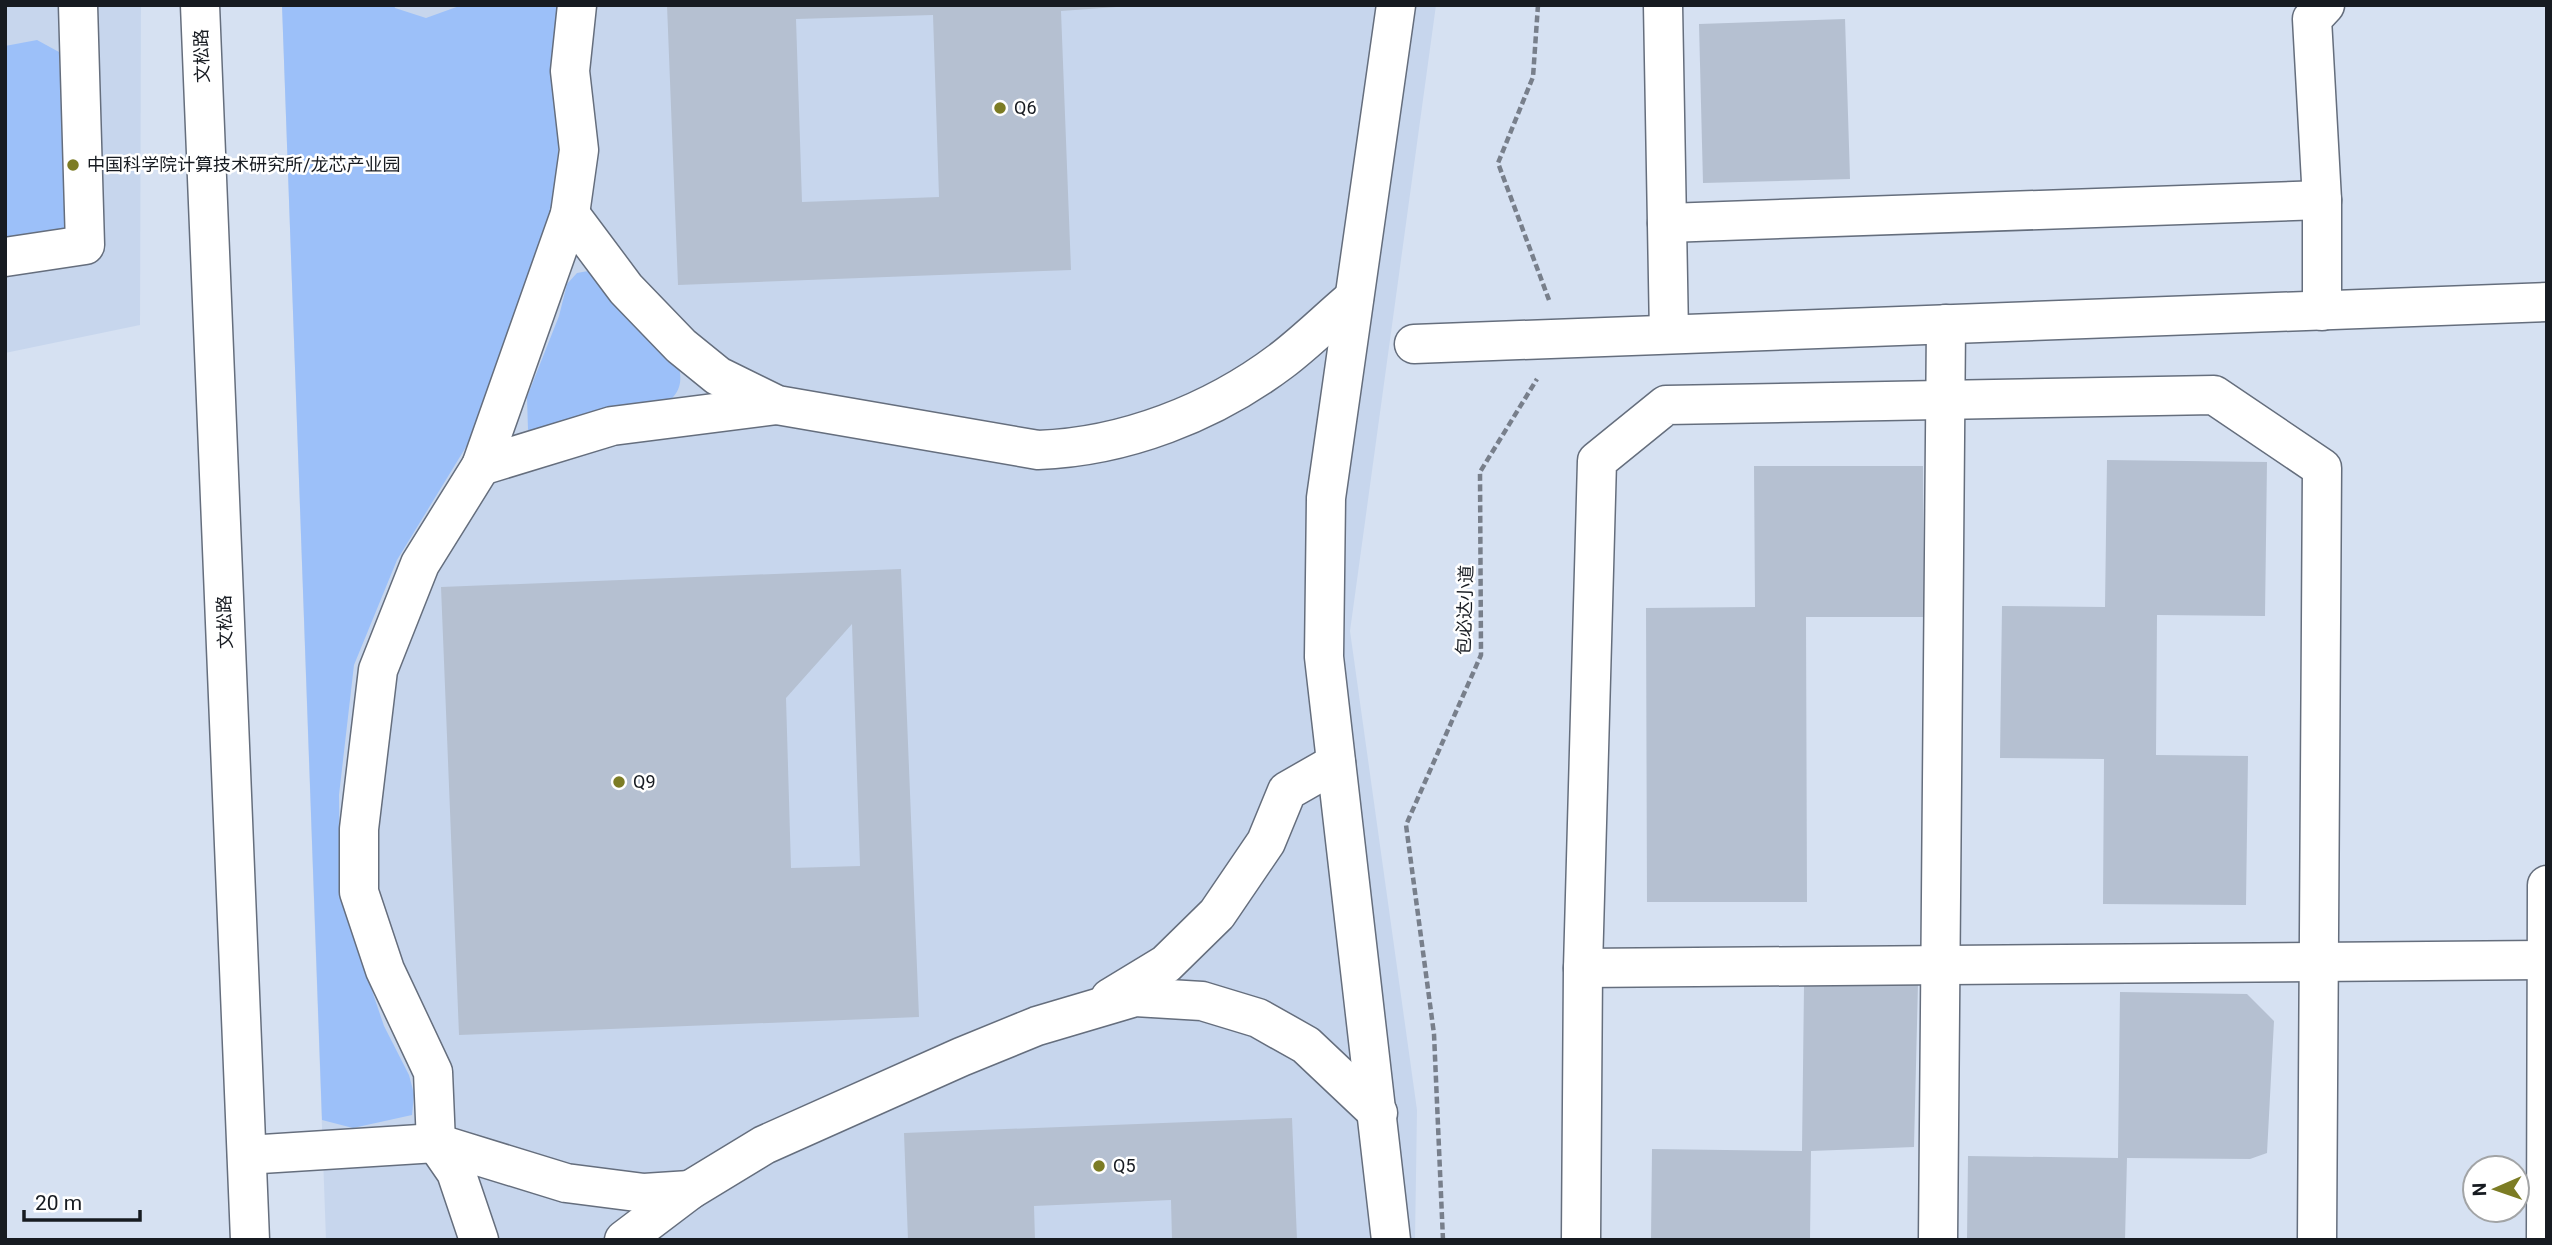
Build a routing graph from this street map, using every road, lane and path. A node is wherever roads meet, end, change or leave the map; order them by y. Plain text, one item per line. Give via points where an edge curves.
1 (78, 5) edge
2 (200, 5) edge
3 (577, 5) edge
4 (1396, 5) edge
5 (1538, 5) edge
6 (1663, 5) edge
7 (2325, 5) edge
8 (2322, 200) junction
9 (570, 214) junction
10 (1667, 223) junction
11 (5, 257) edge
12 (1354, 298) junction
13 (2547, 302) edge
14 (2322, 311) junction
15 (1946, 324) junction
16 (1669, 334) junction
17 (1563, 338) junction
18 (1414, 344) dead end
19 (777, 405) junction
20 (481, 466) junction
21 (1336, 763) junction
22 (2547, 885) edge
23 (2546, 960) edge
24 (1940, 964) junction
25 (1583, 968) junction
26 (1091, 1009) junction
27 (1378, 1113) junction
28 (436, 1143) junction
29 (247, 1155) junction
30 (690, 1190) junction
31 (250, 1240) edge
32 (479, 1240) edge
33 (624, 1240) edge
34 (1391, 1240) edge
35 (1443, 1240) edge
36 (1581, 1240) edge
37 (1938, 1240) edge
38 (2317, 1240) edge
39 (2546, 1240) edge

1 - 11 street via 85,245
2 - 29 street, 文松路
3 - 9 street via 570,71 579,150
4 - 12 street
5 - 17 path via 1533,77 1498,163
6 - 10 street
7 - 8 street via 2312,19
8 - 10 street
8 - 14 street
9 - 19 street via 626,289 681,346 718,376
9 - 20 street
10 - 16 street
12 - 19 street via 1280,362 1199,410 1124,438 1072,449 1038,450
12 - 21 street via 1326,498 1324,657
13 - 14 street
14 - 15 street
15 - 16 street
15 - 24 street
16 - 17 street
17 - 18 street
17 - 35 path, 包必达小道 via 1480,472 1481,655 1406,825 1434,1034
19 - 20 street via 612,426
20 - 28 street via 420,564 378,670 359,829 359,892 385,970 433,1072
21 - 26 street via 1287,791 1266,842 1217,914 1166,964
21 - 27 street
22 - 23 street
23 - 24 street
23 - 39 street
24 - 25 street
24 - 37 street
25 - 36 street
25 - 38 street via 1598,461 1666,405 2214,395 2322,468
26 - 27 street via 1149,997 1202,1001 1258,1018 1306,1045
26 - 30 street via 961,1057 764,1144
27 - 34 street
28 - 29 street
28 - 30 street via 566,1183 644,1193
28 - 32 street via 456,1172
29 - 31 street, 文松路
30 - 33 street

